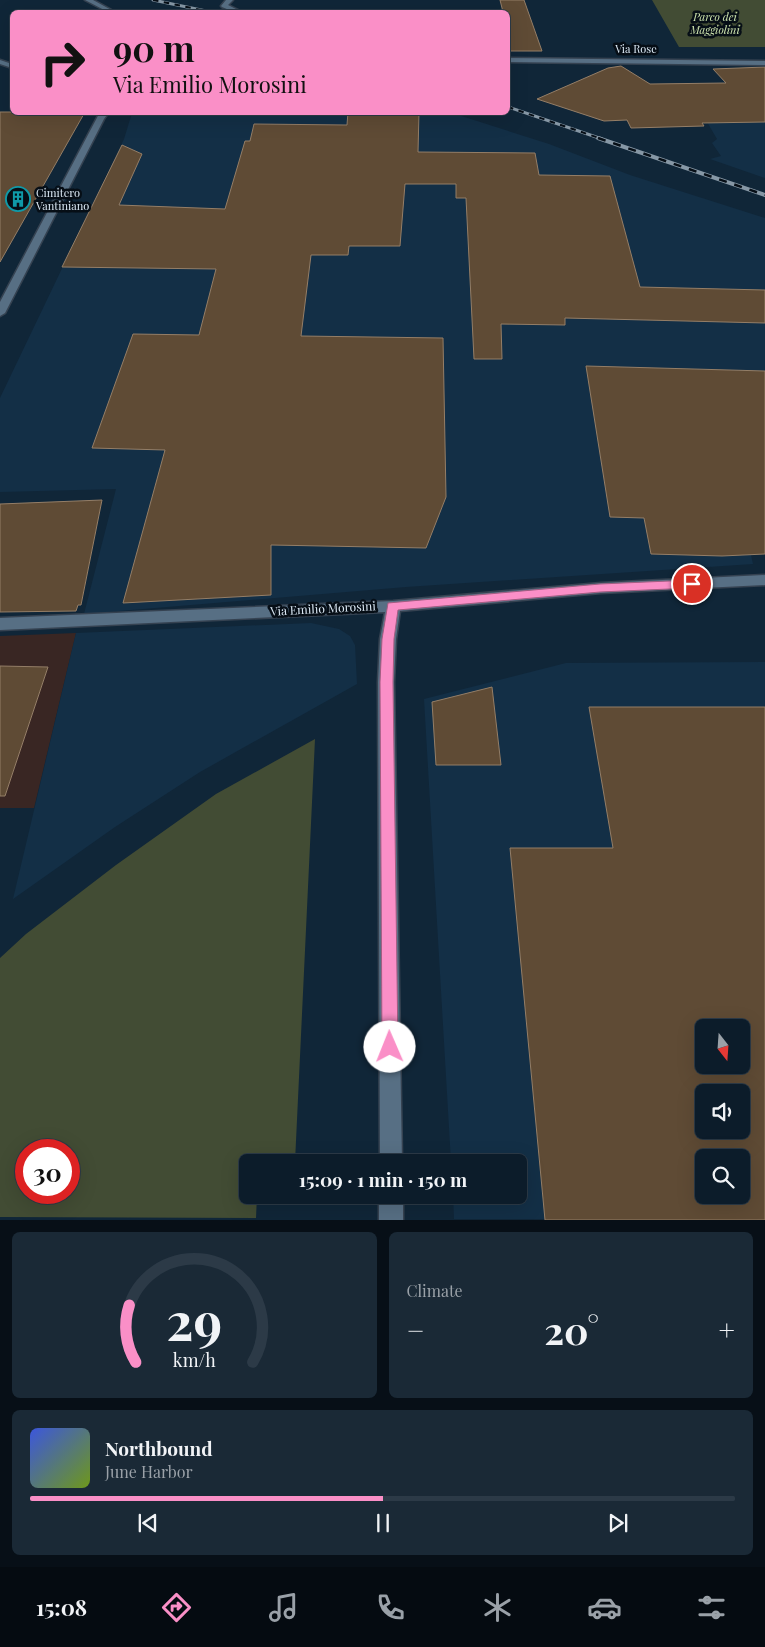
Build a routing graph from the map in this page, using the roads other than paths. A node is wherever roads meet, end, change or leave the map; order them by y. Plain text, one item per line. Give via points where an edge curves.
1 (88, 0) edge
2 (230, 0) edge
3 (108, 10) edge
4 (234, 10) edge
5 (510, 60) edge
6 (765, 63) edge
7 (100, 115) edge
8 (0, 313) edge
9 (765, 580) edge
10 (392, 606) junction
11 (0, 624) edge
12 (390, 1154) edge
13 (391, 1204) edge
14 (391, 1220) edge

1 - 3 street
2 - 4 street via 224,6
5 - 6 street, Via Rose
7 - 8 street
9 - 10 street, Via Emilio Morosini via 600,588
10 - 11 street, Via Emilio Morosini
10 - 12 street via 386,682
13 - 14 street

